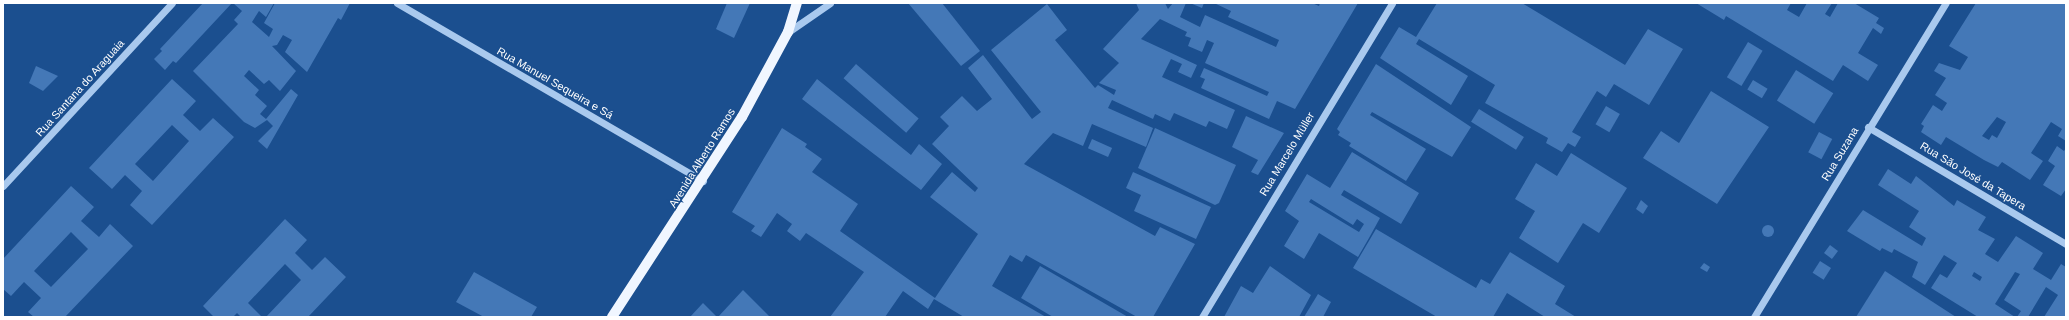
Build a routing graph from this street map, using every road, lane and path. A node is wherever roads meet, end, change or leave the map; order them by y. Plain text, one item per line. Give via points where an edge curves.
1 (172, 3) edge
2 (397, 3) edge
3 (796, 3) edge
4 (830, 3) edge
5 (1392, 3) edge
6 (1946, 3) edge
7 (788, 32) junction
8 (1868, 127) junction
9 (703, 181) junction
10 (3, 186) edge
11 (2066, 244) edge
12 (612, 317) edge
13 (1202, 317) edge
14 (1754, 317) edge

1 - 10 street, Rua Santana do Araguaia
2 - 9 street, Rua Manuel Sequeira e Sá
3 - 7 main road, Avenida Alberto Ramos
4 - 7 street
5 - 13 street, Rua Marcelo Müller
6 - 8 street, Rua Suzana
7 - 9 main road, Avenida Alberto Ramos
8 - 11 street, Rua São José da Tapera
8 - 14 street, Rua Suzana
9 - 12 main road, Avenida Alberto Ramos

